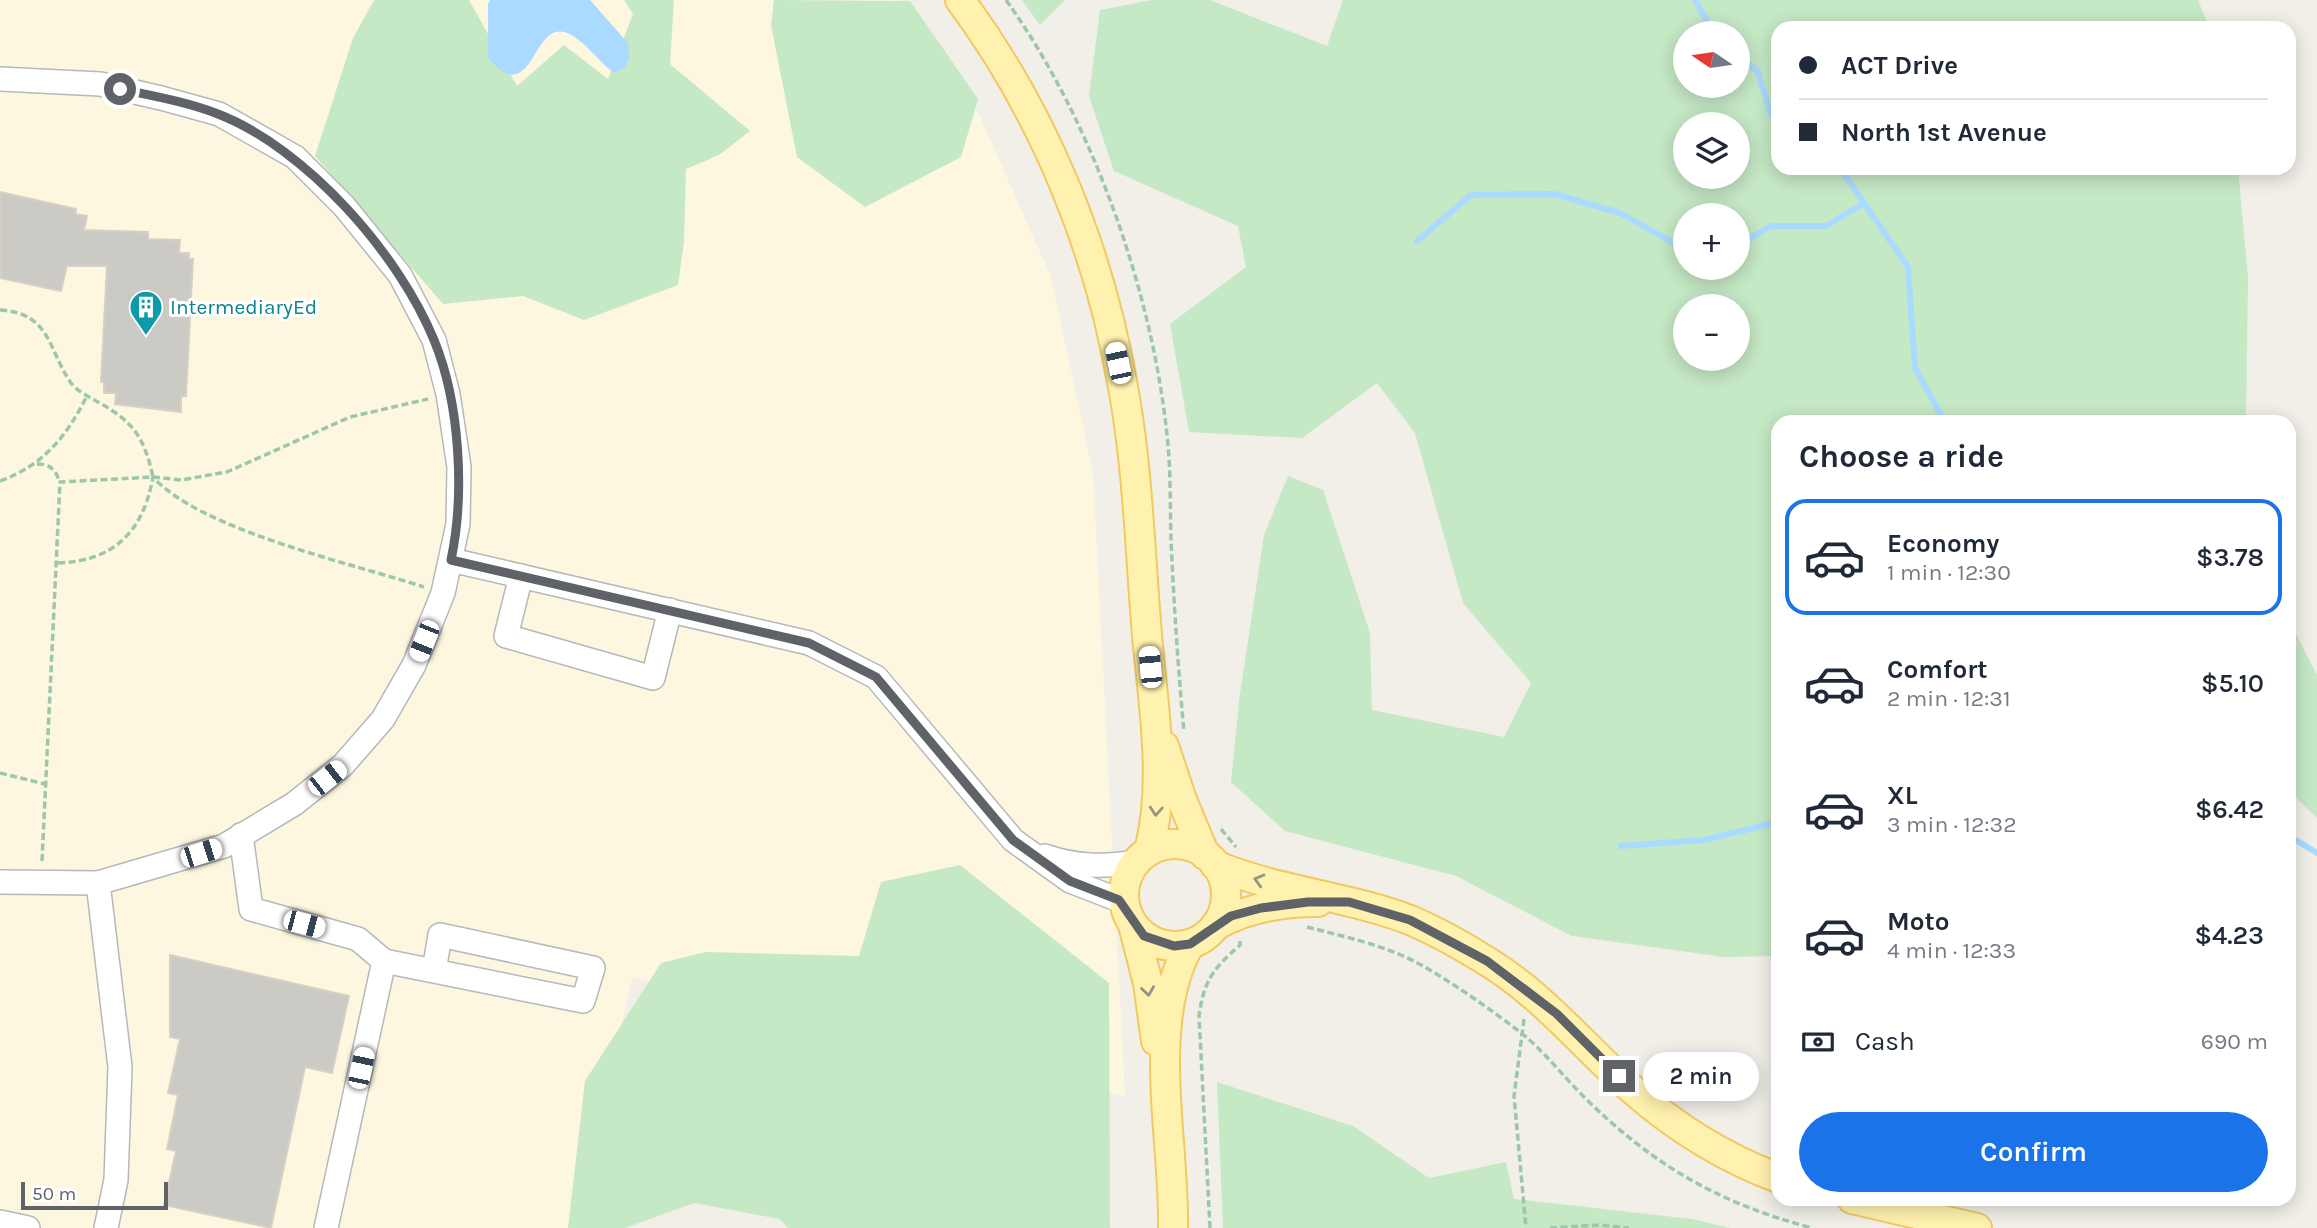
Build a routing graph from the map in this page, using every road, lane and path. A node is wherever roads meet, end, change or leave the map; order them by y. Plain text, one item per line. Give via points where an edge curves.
1 (960, 0) edge
2 (0, 79) edge
3 (0, 310) edge
4 (448, 394) junction
5 (87, 396) junction
6 (36, 464) junction
7 (153, 477) junction
8 (0, 481) edge
9 (60, 482) junction
10 (451, 560) junction
11 (58, 563) junction
12 (521, 576) junction
13 (443, 593) junction
14 (670, 610) junction
15 (1154, 721) junction
16 (0, 773) edge
17 (46, 784) junction
18 (241, 835) junction
19 (1035, 854) junction
20 (1143, 856) junction
21 (1210, 860) junction
22 (0, 882) edge
23 (98, 883) junction
24 (40, 884) junction
25 (1349, 902) junction
26 (1129, 915) junction
27 (1216, 926) junction
28 (1302, 926) dead end
29 (1190, 944) junction
30 (384, 961) junction
31 (434, 971) junction
32 (1527, 989) junction
33 (1522, 1034) junction
34 (1164, 1067) junction
35 (1771, 1175) edge
36 (1882, 1206) edge
37 (0, 1222) edge
38 (28, 1228) edge
39 (106, 1228) edge
40 (326, 1228) edge
41 (1173, 1228) edge
42 (1526, 1228) edge
43 (1550, 1228) edge
44 (1629, 1228) edge
45 (1812, 1228) edge
46 (1977, 1228) edge

1 - 15 main road via 1009,73 1038,127 1064,183 1108,313 1132,449
2 - 4 lane via 100,84 161,98 219,114 295,157 344,206 400,275 434,341
3 - 5 path via 34,321 50,338 72,384
4 - 7 path via 350,416 227,472 181,480
4 - 10 lane via 459,467 458,524
5 - 6 path via 71,427
5 - 7 path via 129,422 146,446
6 - 8 path
6 - 9 path via 55,470
7 - 9 path
7 - 11 path via 148,506 132,531 104,554
7 - 13 path via 200,510 239,528
9 - 11 path
10 - 12 lane
10 - 13 lane
11 - 17 path
12 - 14 lane
12 - 14 lane via 506,636 653,678
13 - 18 lane via 414,665 383,719 343,765 294,804
14 - 19 lane via 809,643 876,677 1013,840
15 -> 20 main road via 1157,791
15 - 21 main road
16 - 17 path
17 - 24 path
18 - 23 lane via 223,846
18 - 30 lane via 251,909 358,939
19 - 20 lane via 1071,864 1112,866
19 - 26 lane via 1062,876 1112,897
20 - 21 main road via 1166,845 1183,845
20 - 26 main road via 1127,877
25 -> 21 main road via 1246,876
21 - 27 main road via 1222,877 1226,894
22 - 24 lane
23 - 24 lane
23 - 39 lane via 120,1067 116,1180
25 - 27 main road via 1261,908 1231,916
25 - 32 main road via 1410,920
26 - 29 main road via 1144,936 1158,943
26 -> 34 main road
27 - 29 main road
28 - 33 path via 1375,945 1422,965
29 - 34 main road via 1174,980
30 - 31 lane
30 - 40 lane
31 - 31 lane via 583,1001 593,968 440,935
32 - 33 path
32 - 35 main road via 1669,1119 1712,1147
33 - 42 path via 1514,1096
33 - 45 path via 1585,1098 1687,1180 1757,1213
34 - 41 main road
36 - 46 main road
37 - 38 lane
43 - 44 path

